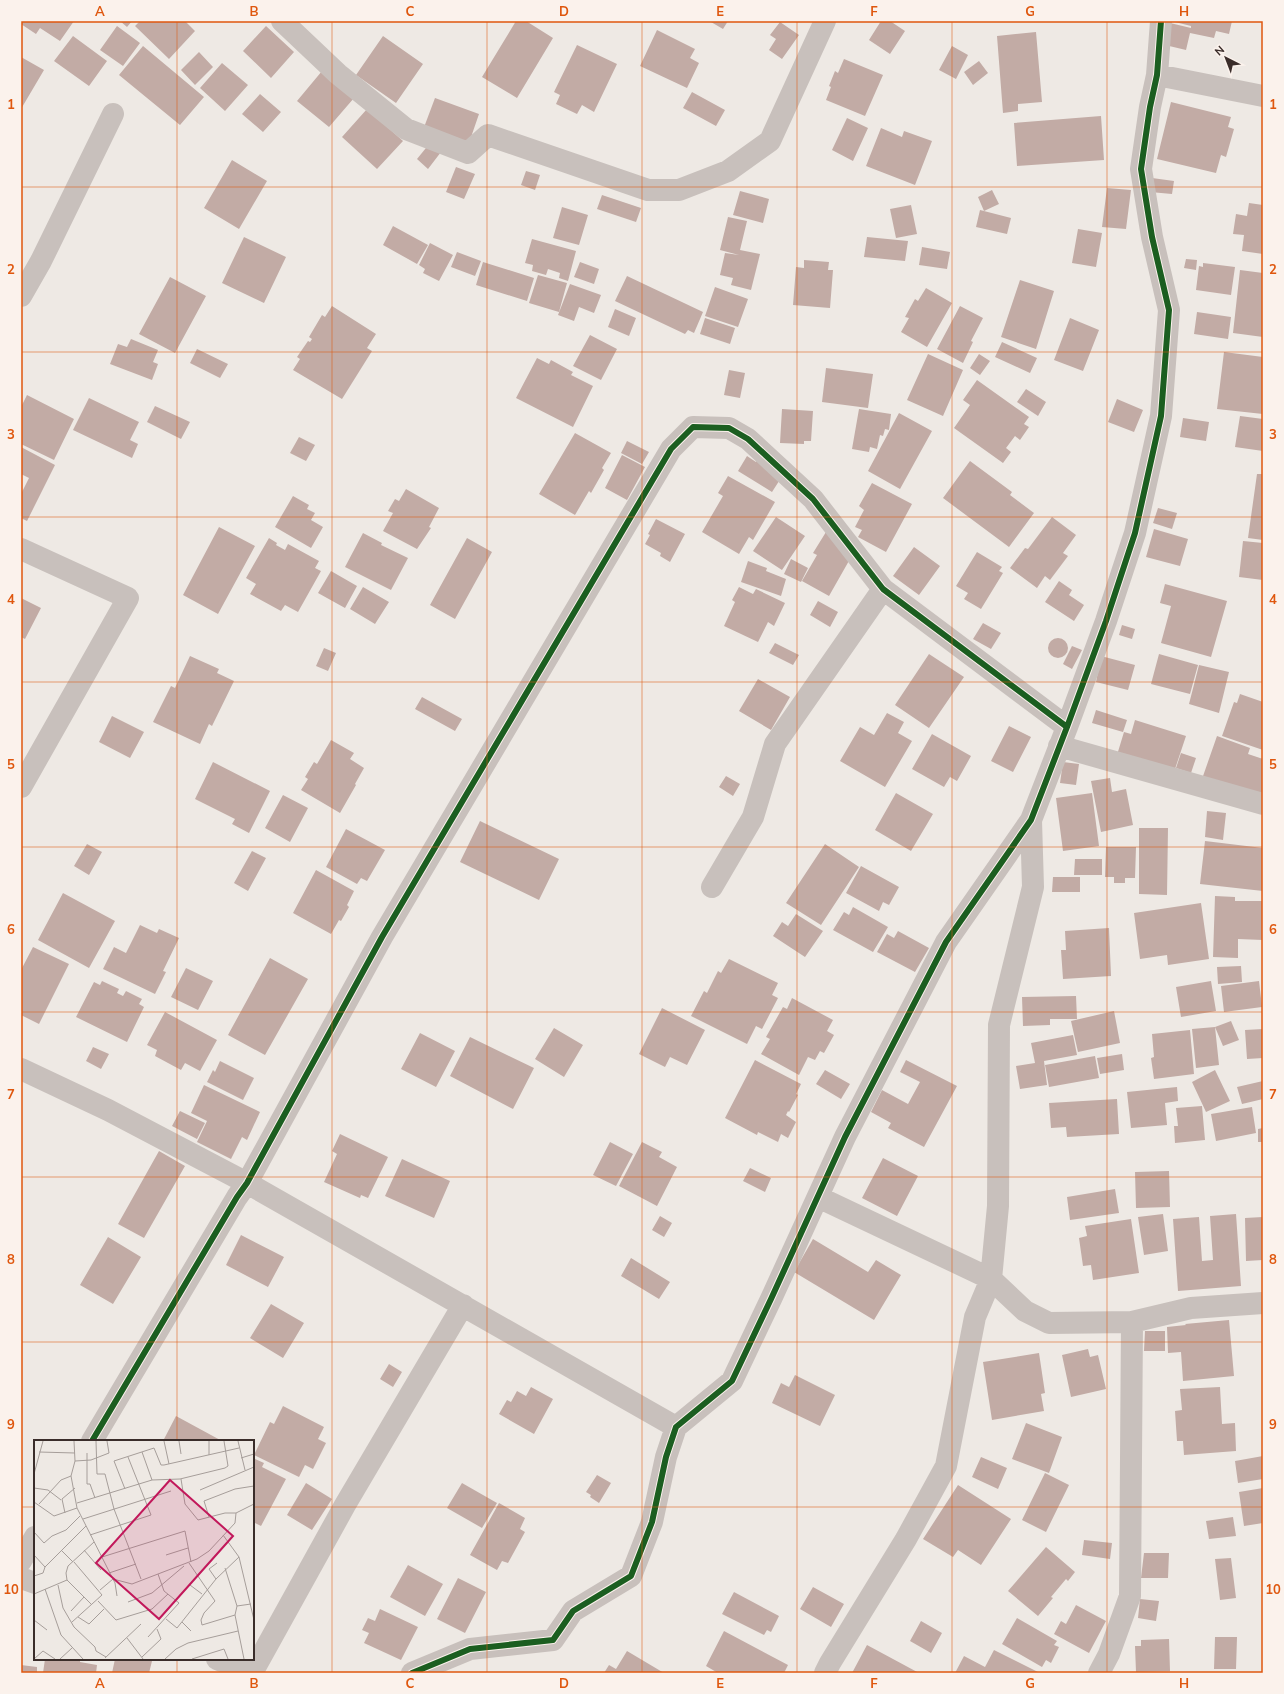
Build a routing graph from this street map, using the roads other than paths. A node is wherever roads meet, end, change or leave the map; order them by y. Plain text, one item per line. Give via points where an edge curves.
1 (282, 21) edge
2 (1161, 21) edge
3 (818, 23) edge
4 (1157, 75) junction
5 (1263, 96) edge
6 (112, 114) dead end
7 (21, 296) edge
8 (21, 549) edge
9 (883, 589) junction
10 (1063, 736) junction
11 (21, 787) edge
12 (1263, 804) edge
13 (1031, 820) junction
14 (712, 887) dead end
15 (21, 1068) edge
16 (247, 1183) junction
17 (818, 1197) junction
18 (990, 1278) junction
19 (1263, 1303) edge
20 (463, 1305) junction
21 (1132, 1322) junction
22 (676, 1427) junction
23 (93, 1440) edge
24 (34, 1540) edge
25 (21, 1561) edge
26 (21, 1578) edge
27 (34, 1583) edge
28 (219, 1660) edge
29 (251, 1673) edge
30 (412, 1673) edge
31 (825, 1673) edge
32 (1099, 1673) edge

1 - 3 street via 338,74 406,129 468,152 488,135 648,190 679,190 728,172 770,141
2 - 4 street
4 - 5 street
4 - 10 street via 1141,168 1152,237 1169,310 1161,416 1135,533 1106,621
6 - 7 street via 41,261
8 - 11 street via 128,598
9 - 10 street
9 - 14 street via 775,744 753,817
9 - 16 street via 813,499 748,439 729,428 693,427 671,449 382,937
10 - 12 street
10 - 13 street
13 - 17 street via 946,942 845,1137
13 - 18 street via 1033,887 999,1025 998,1206
15 - 16 street via 108,1110
16 - 20 street
16 - 23 street
17 - 18 street
17 - 22 street via 732,1381
18 - 21 street via 1025,1311 1049,1323
18 - 31 street via 975,1317 946,1466 906,1539
19 - 21 street via 1190,1308
20 - 22 street
20 - 29 street via 345,1505
21 - 32 street via 1130,1596 1109,1654
22 - 30 street via 666,1457 652,1522 631,1576 573,1611 553,1640 470,1649
24 - 25 street
26 - 27 street
28 - 29 street

